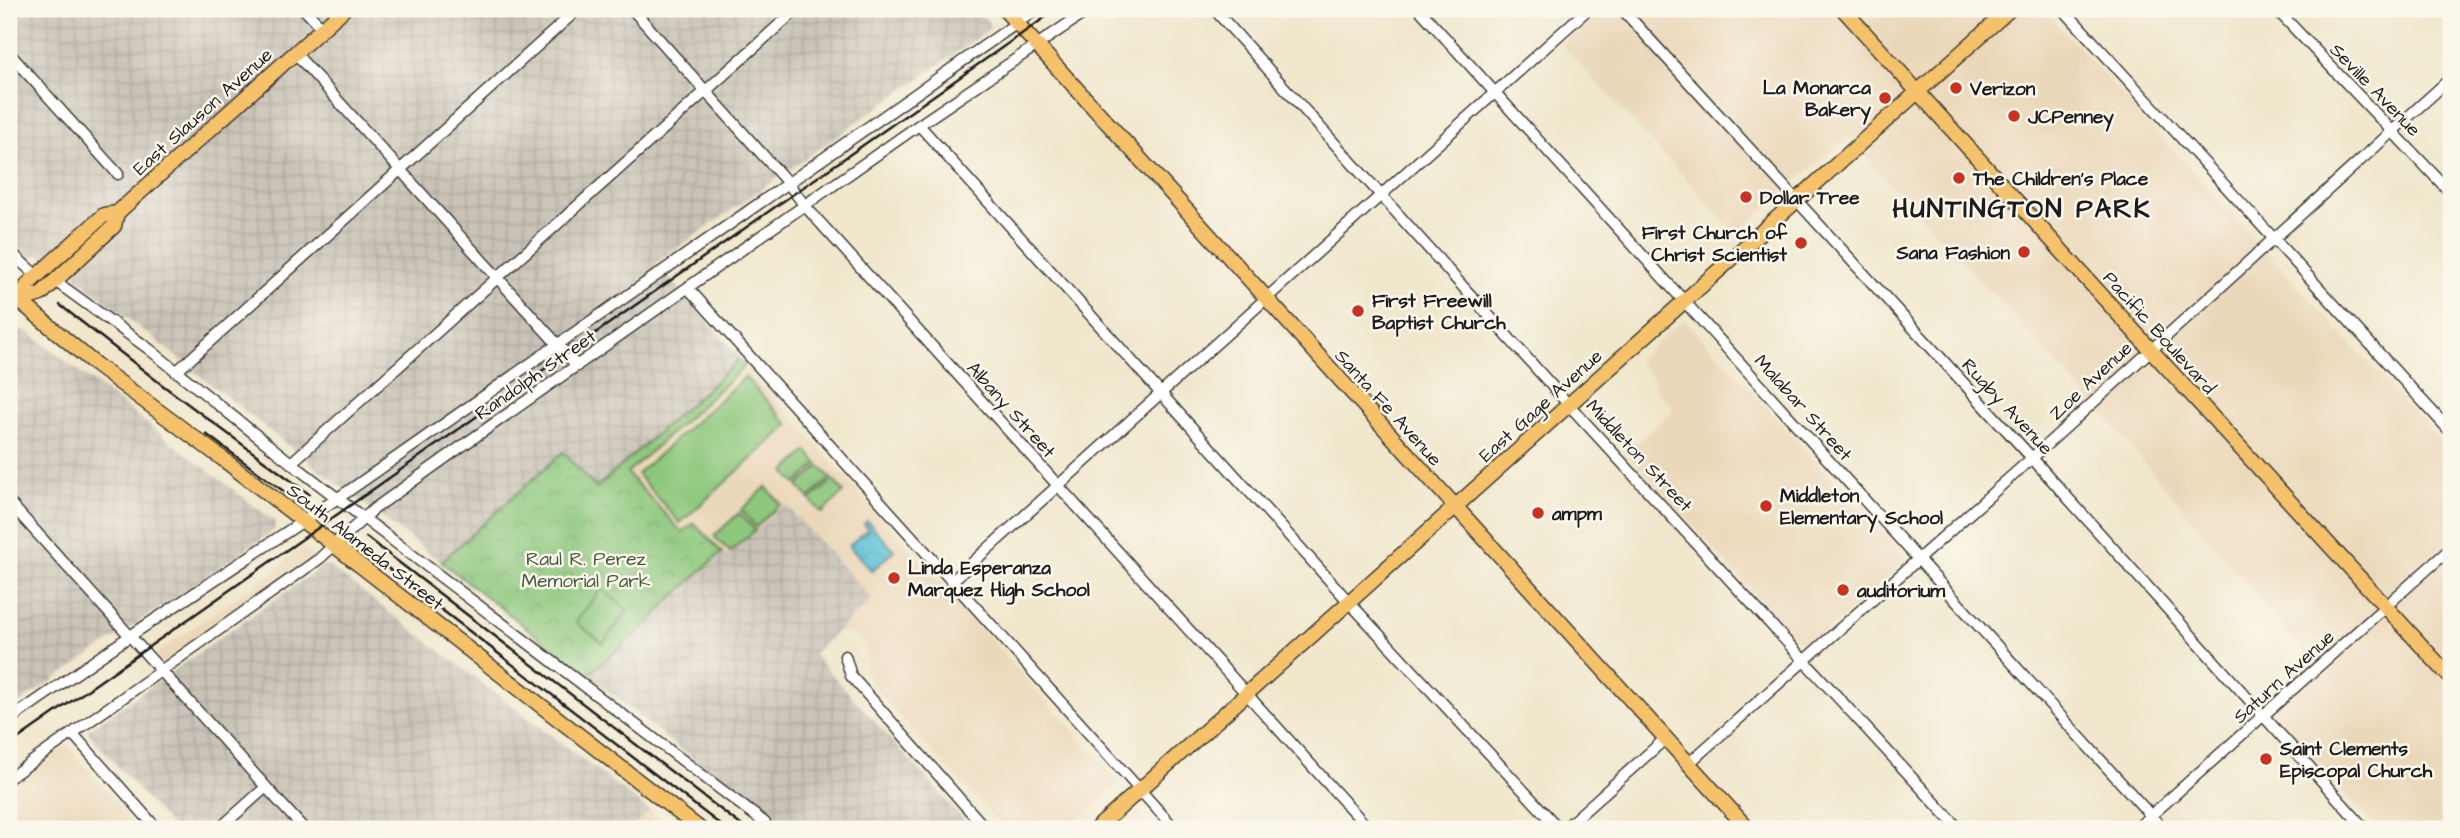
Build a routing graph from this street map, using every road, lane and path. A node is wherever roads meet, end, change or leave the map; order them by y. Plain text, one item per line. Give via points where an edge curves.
1 (304, 9) edge
2 (344, 9) edge
3 (579, 9) edge
4 (632, 9) edge
5 (797, 9) edge
6 (1004, 9) edge
7 (1037, 9) edge
8 (1090, 9) edge
9 (1214, 9) edge
10 (1419, 9) edge
11 (1588, 9) edge
12 (1622, 9) edge
13 (1843, 9) edge
14 (2010, 9) edge
15 (2063, 9) edge
16 (2276, 9) edge
17 (1017, 23) junction
18 (322, 28) junction
19 (1037, 46) junction
20 (9, 53) edge
21 (295, 53) junction
22 (2451, 78) edge
23 (706, 91) junction
24 (1918, 91) junction
25 (1494, 94) junction
26 (919, 125) junction
27 (2393, 131) junction
28 (400, 170) junction
29 (118, 174) dead end
30 (788, 183) junction
31 (2451, 193) edge
32 (1381, 195) junction
33 (1796, 201) junction
34 (805, 205) junction
35 (117, 214) junction
36 (2273, 239) junction
37 (9, 251) edge
38 (37, 276) junction
39 (498, 279) junction
40 (55, 281) junction
41 (688, 288) junction
42 (1266, 299) junction
43 (12, 301) edge
44 (1685, 301) junction
45 (558, 345) junction
46 (2150, 349) junction
47 (577, 366) junction
48 (176, 372) junction
49 (1160, 394) junction
50 (1569, 405) junction
51 (2451, 432) edge
52 (2032, 458) junction
53 (291, 463) junction
54 (1058, 486) junction
55 (338, 498) junction
56 (9, 502) edge
57 (1455, 508) junction
58 (365, 518) junction
59 (303, 522) junction
60 (334, 546) junction
61 (2451, 548) edge
62 (1917, 560) junction
63 (952, 581) junction
64 (1349, 602) junction
65 (2386, 607) junction
66 (130, 636) junction
67 (845, 656) dead end
68 (1806, 660) junction
69 (161, 671) junction
70 (2451, 678) edge
71 (1246, 695) junction
72 (2263, 718) junction
73 (9, 720) edge
74 (73, 734) junction
75 (1666, 738) junction
76 (1689, 763) junction
77 (9, 778) edge
78 (266, 787) junction
79 (1139, 789) junction
80 (2151, 816) junction
81 (765, 823) dead end
82 (1744, 828) edge
83 (157, 829) edge
84 (219, 829) edge
85 (304, 829) edge
86 (699, 829) edge
87 (986, 829) edge
88 (1096, 829) edge
89 (1175, 829) edge
90 (1369, 829) edge
91 (1559, 829) edge
92 (1564, 829) edge
93 (1958, 829) edge
94 (2136, 829) edge
95 (2163, 829) edge
96 (2365, 829) edge

1 - 18 street
2 - 18 main road, East Slauson Avenue
3 - 28 street
4 - 23 street, Albany Street
5 - 23 street
6 - 17 main road, Santa Fe Avenue
7 - 17 street, Randolph Street
8 - 19 street, Randolph Street
9 - 32 street, Middleton Street
10 - 25 street, Malabar Street
11 - 25 street
12 - 33 street, Rugby Avenue
13 - 24 main road, Pacific Boulevard
14 - 24 main road, East Gage Avenue
15 - 36 street
16 - 27 street, Seville Avenue
17 - 19 main road, Santa Fe Avenue
17 - 30 street, Randolph Street
18 - 21 main road, East Slauson Avenue
19 - 26 street, Randolph Street
19 - 42 main road, Santa Fe Avenue
20 - 29 street
21 - 28 street
21 - 35 main road, East Slauson Avenue
22 - 27 street, Zoe Avenue
23 - 30 street, Albany Street
23 - 39 street
24 - 33 main road, East Gage Avenue
24 - 46 main road, Pacific Boulevard
25 - 32 street
25 - 44 street, Malabar Street
26 - 34 street, Randolph Street
26 - 49 street
27 - 31 street, Seville Avenue
27 - 36 street, Zoe Avenue
28 - 39 street
28 - 48 street
30 - 34 street, Albany Street
30 - 45 street, Randolph Street
32 - 42 street
32 - 50 street, Middleton Street
33 - 44 main road, East Gage Avenue
33 - 52 street, Rugby Avenue
34 - 41 street, Randolph Street
34 - 54 street, Albany Street
35 - 38 main road, East Slauson Avenue via 104,215
35 - 40 main road, East Slauson Avenue via 114,226
36 - 46 street, Zoe Avenue
36 - 51 street
37 - 38 street
38 - 43 main road, East Slauson Avenue
39 - 45 street
39 - 53 street
40 - 43 main road, East Slauson Avenue via 41,294
40 - 48 street
41 - 47 street, Randolph Street
41 - 63 street
42 - 49 street
42 - 57 main road, Santa Fe Avenue
43 - 59 main road, South Alameda Street
44 - 50 main road, East Gage Avenue
44 - 62 street, Malabar Street
45 - 47 street
45 - 55 street, Randolph Street
46 - 52 street, Zoe Avenue
46 - 65 main road, Pacific Boulevard
47 - 58 street, Randolph Street
48 - 53 street
49 - 54 street
49 - 64 street
50 - 57 main road, East Gage Avenue
50 - 68 street, Middleton Street
52 - 62 street, Zoe Avenue
52 - 72 street, Rugby Avenue
53 - 55 street
54 - 63 street
54 - 71 street, Albany Street
55 - 58 street
55 - 59 street, Randolph Street
56 - 66 street via 15,517
57 - 64 main road, East Gage Avenue
57 - 75 main road, Santa Fe Avenue
58 - 60 street, Randolph Street
58 - 81 street
59 - 60 main road, South Alameda Street
59 - 66 street, Randolph Street
60 - 69 street, Randolph Street
60 - 86 main road, South Alameda Street
61 - 65 street, Saturn Avenue
62 - 68 street, Zoe Avenue
62 - 80 street, Malabar Street
63 - 79 street
64 - 71 main road, East Gage Avenue
64 - 91 street
65 - 70 main road, Pacific Boulevard
65 - 72 street, Saturn Avenue
66 - 69 street
66 - 73 street, Randolph Street
67 - 87 street via 851,676
68 - 76 street, Zoe Avenue
68 - 93 street, Middleton Street
69 - 74 street, Randolph Street
69 - 78 street
71 - 79 main road, East Gage Avenue
71 - 90 street, Albany Street
72 - 80 street, Saturn Avenue
72 - 96 street, Rugby Avenue
74 - 77 street, Randolph Street
74 - 83 street
75 - 76 main road, Santa Fe Avenue
75 - 92 street
76 - 82 main road, Santa Fe Avenue
78 - 84 street
78 - 85 street
79 - 88 main road, East Gage Avenue
79 - 89 street
80 - 94 street, Saturn Avenue
80 - 95 street, Malabar Street

